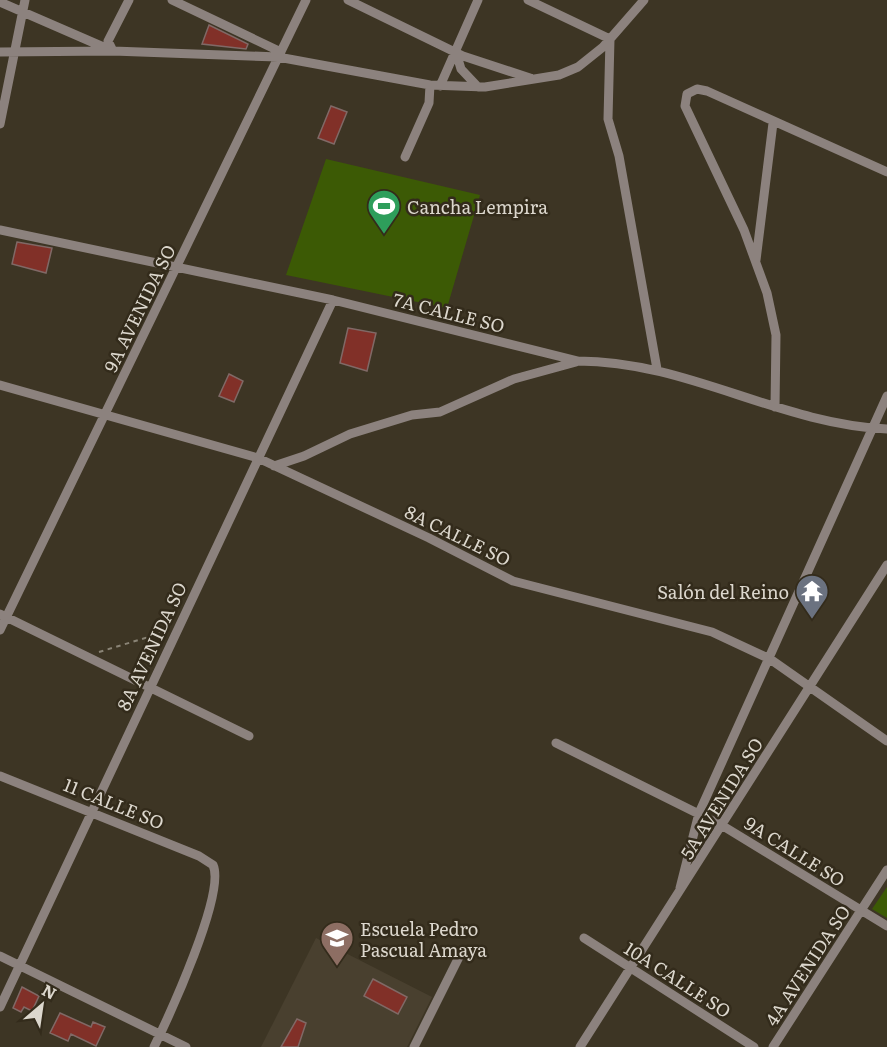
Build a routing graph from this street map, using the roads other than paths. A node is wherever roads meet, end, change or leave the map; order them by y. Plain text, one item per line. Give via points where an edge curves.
1 (25, 0) edge
2 (129, 0) edge
3 (172, 0) edge
4 (306, 0) edge
5 (348, 0) edge
6 (478, 0) edge
7 (528, 0) edge
8 (644, 0) edge
9 (0, 2) edge
10 (23, 12) junction
11 (610, 39) junction
12 (112, 51) junction
13 (456, 51) junction
14 (0, 52) edge
15 (13, 52) junction
16 (280, 55) junction
17 (535, 80) junction
18 (435, 86) junction
19 (478, 87) junction
20 (773, 123) junction
21 (0, 124) edge
22 (405, 156) dead end
23 (887, 172) edge
24 (0, 230) edge
25 (756, 262) junction
26 (177, 266) junction
27 (333, 300) junction
28 (578, 361) junction
29 (657, 369) junction
30 (0, 385) edge
31 (887, 396) edge
32 (775, 407) junction
33 (106, 414) junction
34 (874, 429) junction
35 (887, 429) edge
36 (258, 458) junction
37 (274, 466) junction
38 (887, 565) edge
39 (3, 615) edge
40 (0, 630) edge
41 (770, 659) junction
42 (810, 687) junction
43 (150, 688) junction
44 (249, 736) dead end
45 (887, 741) edge
46 (556, 743) dead end
47 (0, 776) edge
48 (92, 811) junction
49 (699, 813) junction
50 (723, 826) junction
51 (887, 870) edge
52 (678, 896) junction
53 (861, 911) junction
54 (887, 926) edge
55 (584, 938) dead end
56 (461, 953) dead end
57 (0, 956) edge
58 (19, 965) junction
59 (632, 968) junction
60 (0, 1007) edge
61 (160, 1034) junction
62 (154, 1047) edge
63 (186, 1047) edge
64 (414, 1047) edge
65 (580, 1047) edge
66 (754, 1047) edge
67 (773, 1047) edge

1 - 10 street
2 - 12 street via 108,41
3 - 16 street
4 - 16 street, 9A AVENIDA SO
5 - 13 street
6 - 13 street
7 - 11 street
8 - 11 street
9 - 10 street
10 - 12 street
10 - 15 street
11 - 17 street via 578,68
11 - 29 street via 608,119 619,156
12 - 15 street
12 - 16 street
13 - 17 street
13 - 18 street
13 - 19 street via 461,69
14 - 15 street
15 - 21 street
16 - 18 street
16 - 26 street, 9A AVENIDA SO
17 - 19 street
18 - 19 street
18 - 22 street
20 - 23 street
20 - 25 street
20 - 25 street via 707,91 698,89 687,94 685,106
24 - 26 street, 7A CALLE SO
25 - 32 street via 776,335
26 - 27 street, 7A CALLE SO
26 - 33 street, 9A AVENIDA SO
27 - 28 street, 7A CALLE SO
27 - 36 street, 8A AVENIDA SO
28 - 29 street, 7A CALLE SO via 609,361
28 - 37 street via 514,379 440,412 412,415 350,434
29 - 32 street, 7A CALLE SO
30 - 33 street, 8A CALLE SO
31 - 34 street
32 - 34 street, 7A CALLE SO
33 - 36 street, 8A CALLE SO
33 - 39 street, 9A AVENIDA SO
34 - 35 street, 7A CALLE SO
34 - 41 street
36 - 37 street, 8A CALLE SO
36 - 43 street, 8A AVENIDA SO
37 - 41 street, 8A CALLE SO via 513,581 712,632
38 - 42 street, 5A AVENIDA SO
39 - 40 street, 9A AVENIDA SO
39 - 43 street
41 - 42 street, 8A CALLE SO
41 - 49 street
42 - 45 street, 8A CALLE SO
42 - 50 street, 5A AVENIDA SO
43 - 44 street
43 - 48 street, 8A AVENIDA SO
46 - 49 street, 9A CALLE SO
47 - 48 street, 11 CALLE SO
48 - 58 street, 8A AVENIDA SO
48 - 61 street, 11 CALLE SO via 213,865 215,888 200,939
49 - 50 street, 9A CALLE SO
49 - 52 street
50 - 52 street, 5A AVENIDA SO
50 - 53 street, 9A CALLE SO
51 - 53 street, 4A AVENIDA SO
52 - 59 street, 5A AVENIDA SO
53 - 54 street, 9A CALLE SO
53 - 67 street, 4A AVENIDA SO
55 - 59 street, 10A CALLE SO
56 - 64 street
57 - 58 street
58 - 60 street, 8A AVENIDA SO
58 - 61 street
59 - 65 street, 5A AVENIDA SO
59 - 66 street, 10A CALLE SO
61 - 62 street
61 - 63 street

